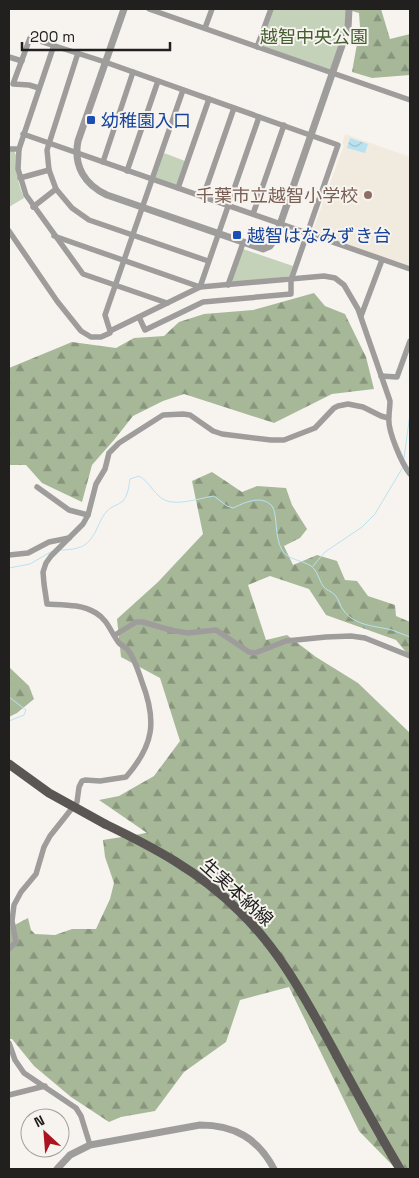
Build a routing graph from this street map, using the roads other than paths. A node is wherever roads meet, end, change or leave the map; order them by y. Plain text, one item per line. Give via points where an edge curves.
1 (124, 9) edge
2 (149, 9) edge
3 (212, 9) edge
4 (271, 9) edge
5 (349, 9) edge
6 (205, 28) junction
7 (54, 45) junction
8 (257, 46) junction
9 (78, 53) junction
10 (9, 57) edge
11 (22, 61) junction
12 (105, 62) junction
13 (133, 72) junction
14 (332, 73) junction
15 (158, 81) junction
16 (39, 88) junction
17 (184, 90) junction
18 (209, 99) junction
19 (410, 100) edge
20 (234, 108) junction
21 (259, 117) junction
22 (284, 125) junction
23 (23, 134) junction
24 (311, 135) junction
25 (48, 143) junction
26 (9, 149) edge
27 (19, 149) junction
28 (76, 153) junction
29 (103, 162) junction
30 (49, 170) junction
31 (127, 170) junction
32 (20, 178) junction
33 (152, 179) junction
34 (178, 188) junction
35 (56, 189) junction
36 (203, 197) junction
37 (33, 206) junction
38 (228, 206) junction
39 (142, 208) junction
40 (253, 214) junction
41 (280, 224) junction
42 (9, 231) edge
43 (307, 233) junction
44 (217, 234) junction
45 (133, 235) junction
46 (54, 236) junction
47 (243, 242) junction
48 (124, 260) junction
49 (382, 260) junction
50 (208, 261) junction
51 (410, 269) edge
52 (291, 280) junction
53 (228, 285) junction
54 (115, 286) junction
55 (200, 287) junction
56 (167, 303) junction
57 (362, 316) junction
58 (139, 317) junction
59 (110, 331) junction
60 (410, 341) edge
61 (381, 376) junction
62 (388, 418) junction
63 (410, 474) edge
64 (38, 487) dead end
65 (88, 515) junction
66 (68, 539) junction
67 (9, 555) edge
68 (115, 635) junction
69 (410, 656) edge
70 (9, 764) edge
71 (9, 949) edge
72 (9, 1043) edge
73 (45, 1086) junction
74 (9, 1095) edge
75 (90, 1145) junction
76 (57, 1169) edge
77 (274, 1169) edge
78 (400, 1169) edge

1 - 12 street
2 - 6 street
3 - 6 street
4 - 8 street
5 - 14 street via 348,28
6 - 8 street
7 - 9 street
7 - 11 street via 30,38
7 - 16 street
8 - 14 street
9 - 12 street
9 - 25 street
10 - 11 street
11 - 16 street via 13,84
12 - 13 street
12 - 28 street
13 - 15 street
13 - 29 street
14 - 19 street
14 - 24 street
15 - 17 street
15 - 31 street
16 - 23 street
17 - 18 street
17 - 33 street
18 - 20 street
18 - 34 street
20 - 21 street
20 - 36 street
21 - 22 street
21 - 38 street
22 - 24 street
22 - 40 street
23 - 25 street
23 - 27 street
24 - 41 street
24 - 43 street via 338,145
25 - 28 street
25 - 30 street
26 - 27 street
27 - 32 street
28 - 29 street
28 - 39 street via 80,172 94,188
29 - 31 street
30 - 32 street
30 - 35 street
31 - 33 street
32 - 37 street
33 - 34 street
33 - 39 street
34 - 36 street
35 - 37 street
35 - 45 street via 82,215
36 - 38 street
37 - 46 street
38 - 40 street
38 - 44 street
39 - 44 street
39 - 45 street
40 - 41 street
41 - 43 street
41 - 47 street via 270,246 263,249
42 - 59 street via 81,331 91,337 101,337
43 - 49 street
43 - 52 street
44 - 47 street
44 - 50 street
45 - 48 street
45 - 50 street
46 - 48 street
46 - 54 street via 83,274
47 - 53 street
48 - 54 street
48 - 55 street
49 - 51 street
49 - 57 street
50 - 55 street
52 - 53 street
52 - 57 street via 334,278 344,285
52 - 58 street via 291,294 203,302 145,330
53 - 55 street
54 - 56 street
54 - 59 street via 105,315
55 - 56 street
56 - 58 street
57 - 61 street
58 - 59 street
60 - 61 street via 398,378
61 - 62 street via 390,401
62 - 63 street via 403,465
62 - 65 street via 348,404 334,408 315,428 298,436 271,440 222,434 190,415 163,415 112,448 96,484
64 - 65 street via 69,510
65 - 66 street
66 - 67 street via 49,542 34,552
66 - 68 street via 46,563 43,572 48,604 79,606 96,612
68 - 69 street via 136,622 188,633 216,630 249,652 256,653 286,642 352,636
68 - 71 street via 134,660 148,697 152,720 149,736 142,755 126,778 82,781 77,802 50,836 36,874 16,900 12,921 16,942
70 - 78 main road, 生実本納線, bridge via 48,793 161,852 194,873 238,910 265,938 309,1005
72 - 73 street via 24,1073
73 - 74 street
73 - 75 street via 76,1108
75 - 76 street via 70,1155
75 - 77 street via 215,1124 249,1138 266,1155

